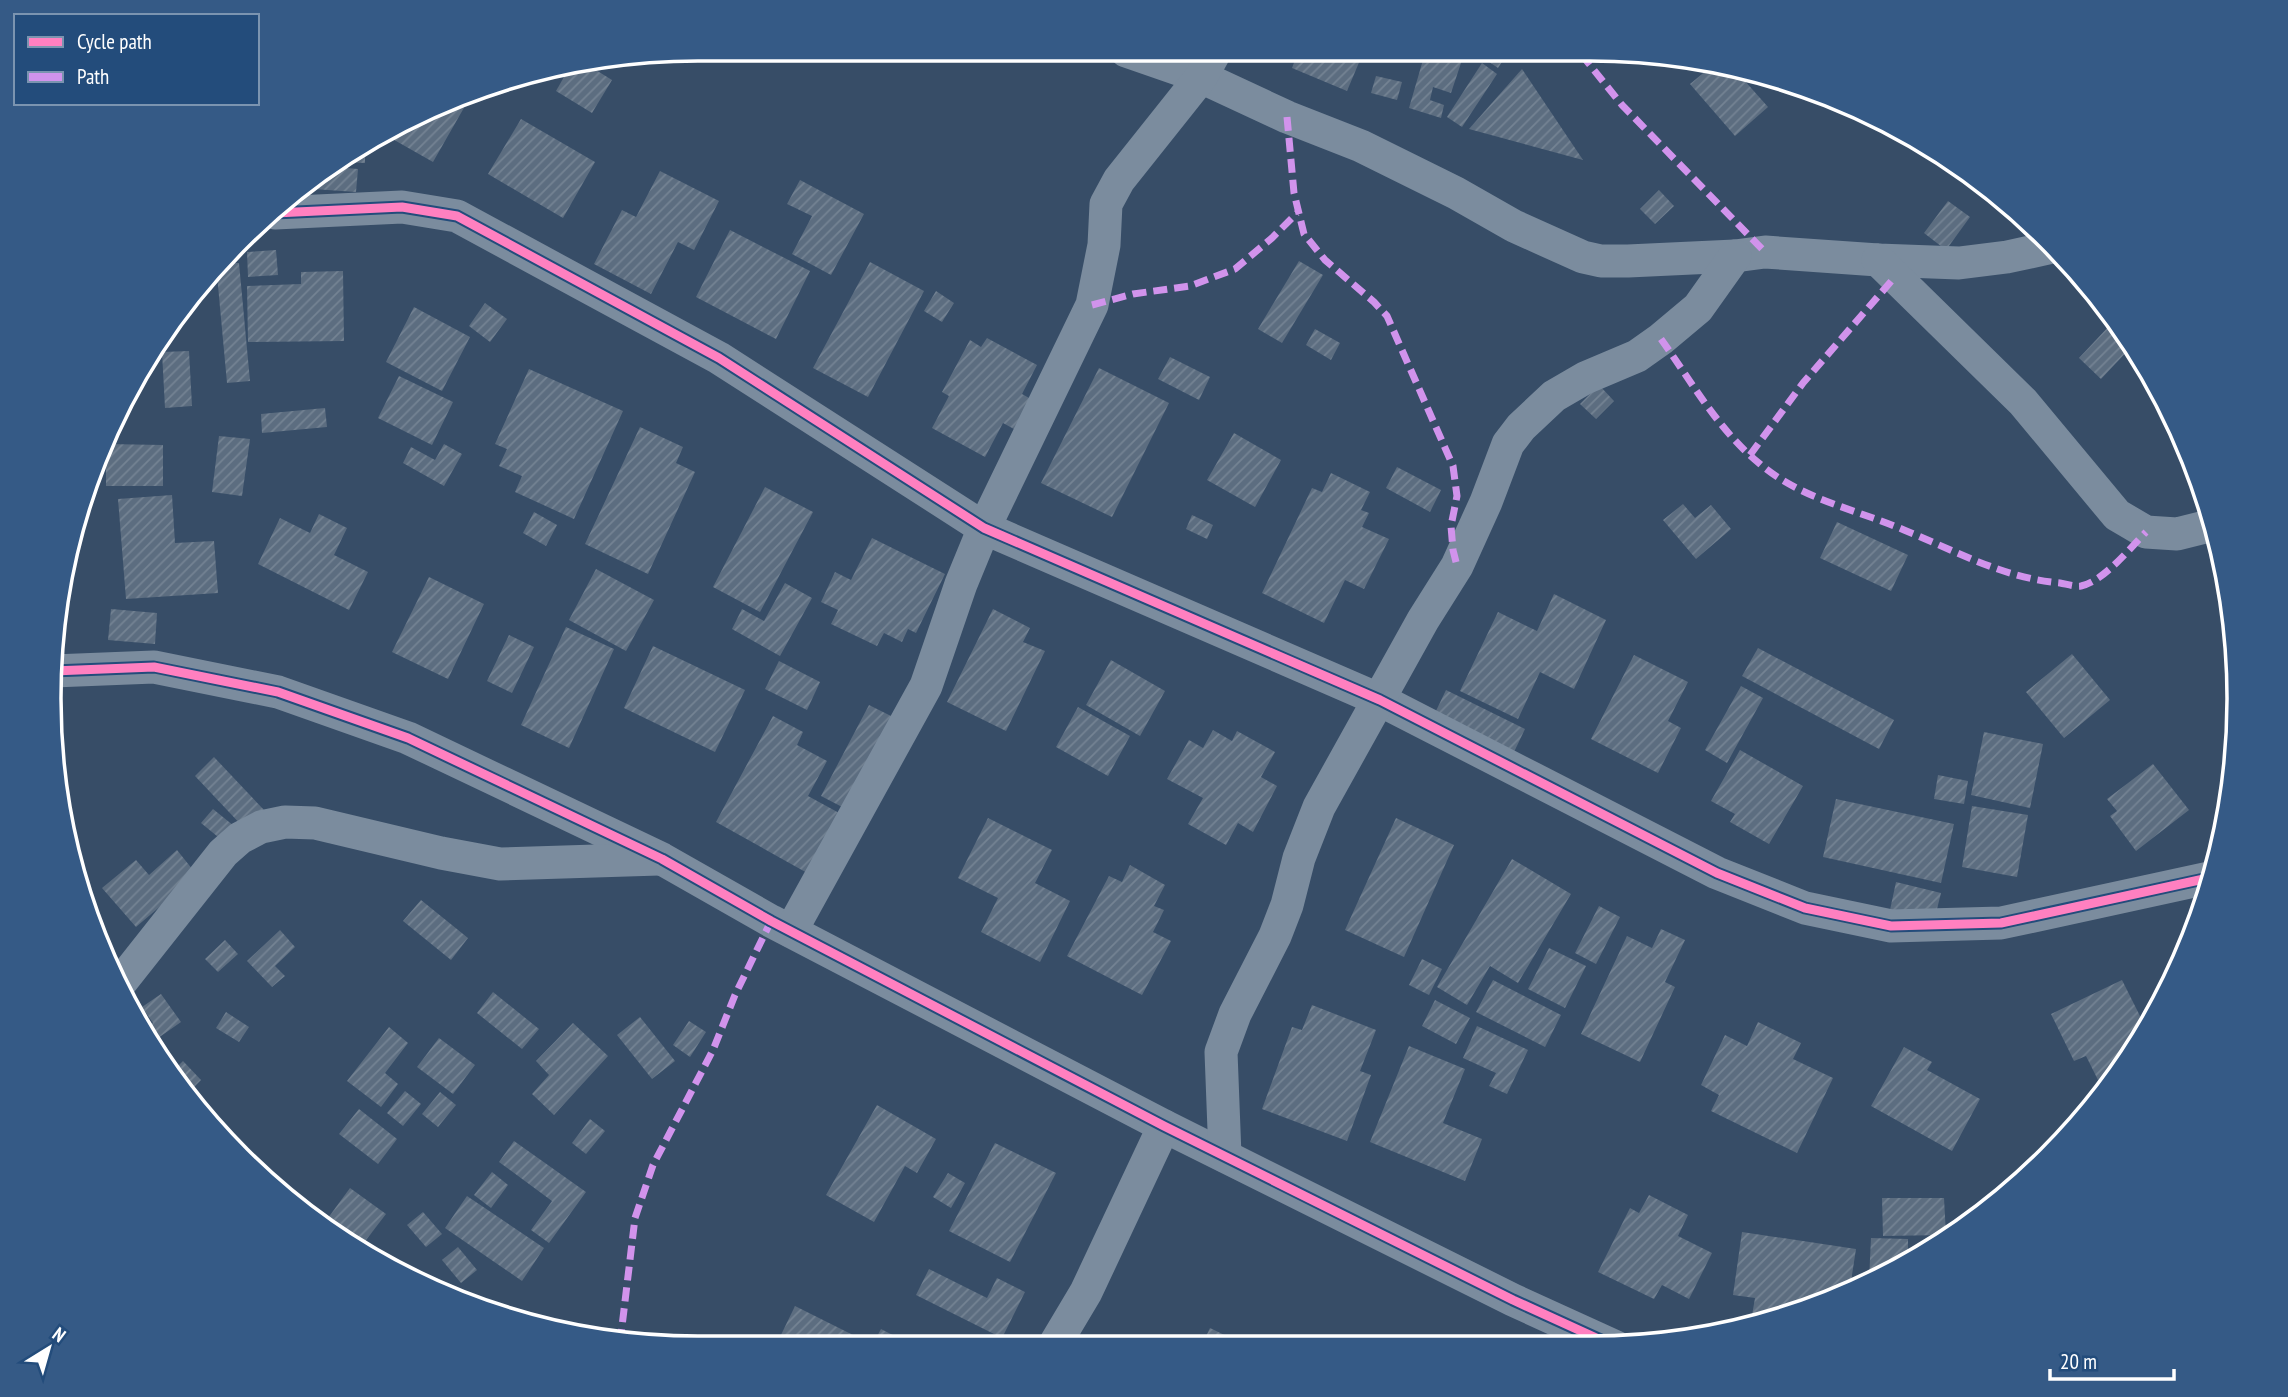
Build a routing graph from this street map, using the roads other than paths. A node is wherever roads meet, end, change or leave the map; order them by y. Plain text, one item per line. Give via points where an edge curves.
1 (1185, 61) edge
2 (1208, 65) edge
3 (286, 212) edge
4 (2041, 250) edge
5 (1735, 256) junction
6 (1878, 260) junction
7 (2203, 527) edge
8 (984, 528) junction
9 (62, 671) edge
10 (1380, 699) junction
11 (662, 859) junction
12 (2200, 880) edge
13 (791, 931) junction
14 (125, 976) edge
15 (1164, 1126) junction
16 (1225, 1156) junction
17 (1060, 1336) edge
18 (1593, 1336) edge

1 - 2 street
2 - 5 street via 1287,117 1361,146 1583,257 1628,261
2 - 8 street via 1119,180 1107,204 1092,305
3 - 8 street via 402,207 457,216 719,358
4 - 6 street via 1959,263
5 - 6 street via 1765,252
5 - 10 street via 1698,308 1661,339 1637,356 1554,396 1521,427 1508,444 1457,566
6 - 7 street via 2023,402 2117,515 2146,532 2177,534
8 - 10 street
8 - 13 street via 926,686
9 - 11 street via 154,667 278,692 408,738
10 - 12 street via 1717,873 1805,908 1891,926 2001,923
10 - 16 street via 1319,807 1283,915 1221,1052
11 - 13 street
11 - 14 street via 500,864 315,822 261,827 223,853
13 - 15 street
15 - 16 street
15 - 17 street via 1086,1292
16 - 18 street

